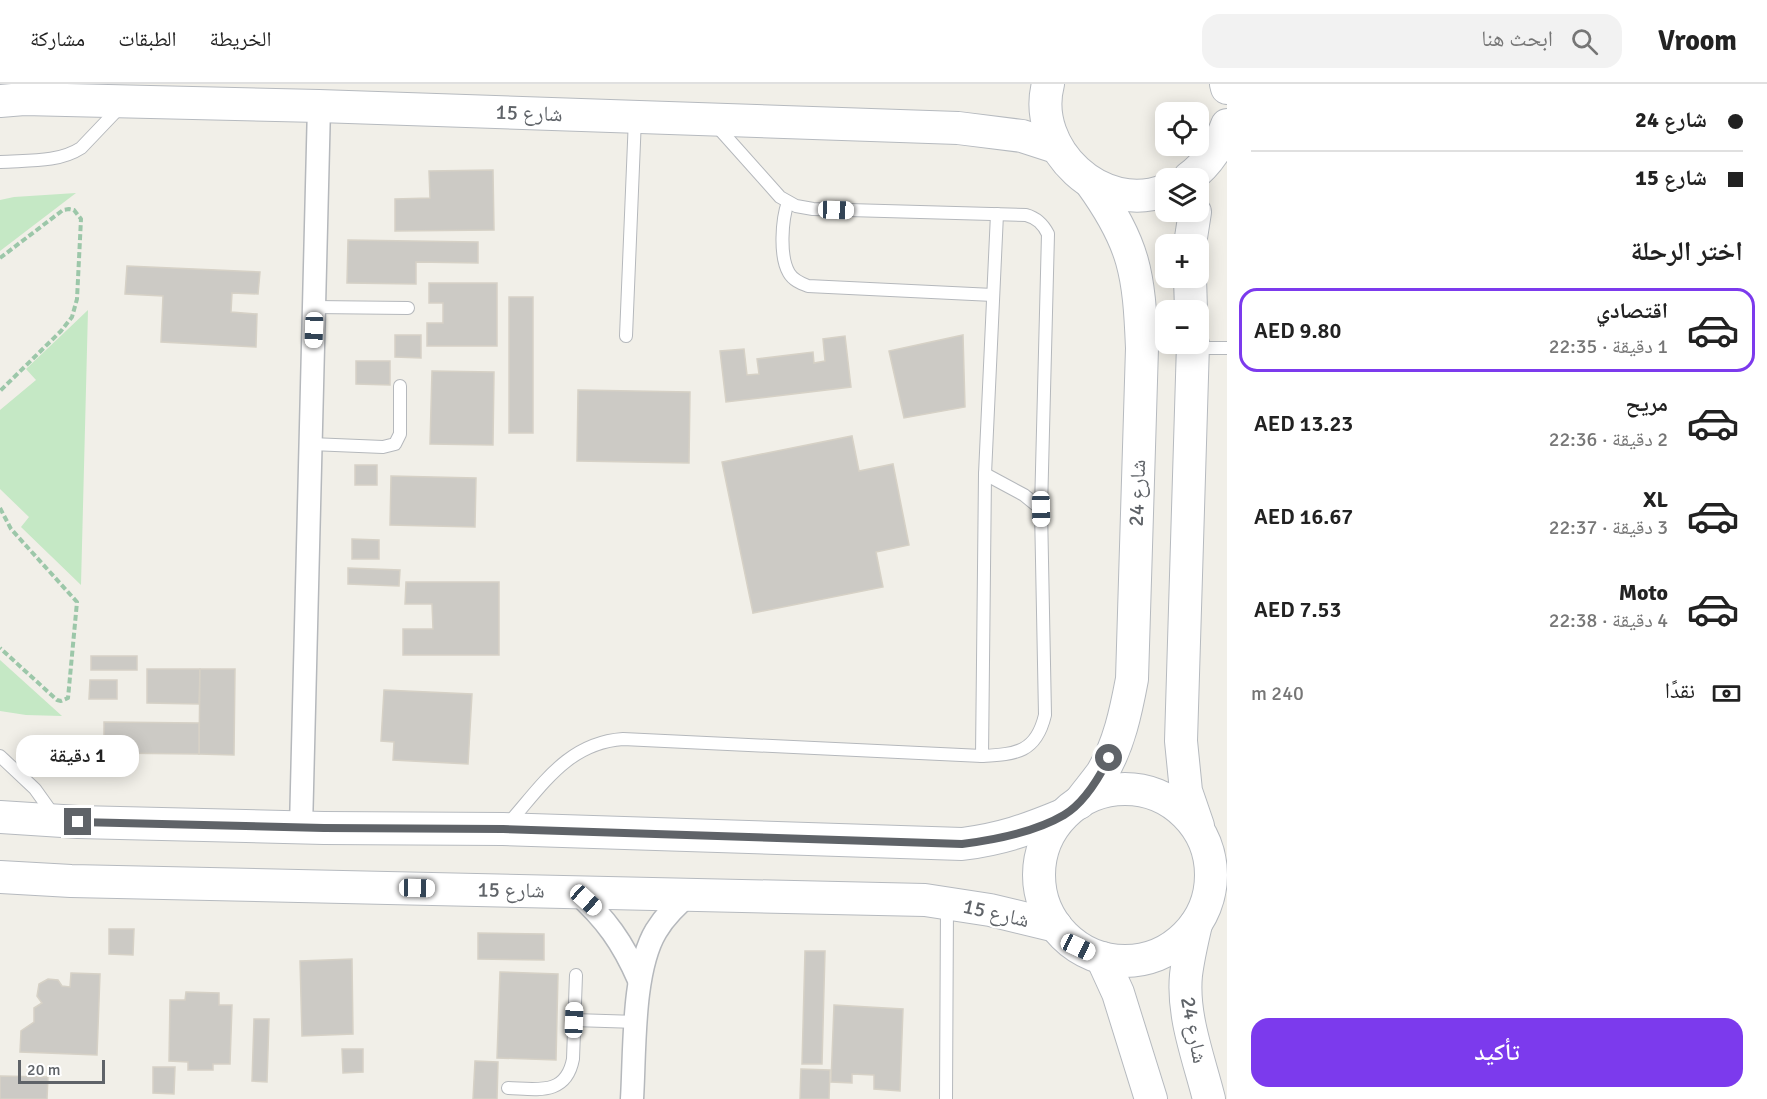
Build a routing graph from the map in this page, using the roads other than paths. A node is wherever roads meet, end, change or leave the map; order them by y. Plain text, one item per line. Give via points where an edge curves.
1 (1048, 84) edge
2 (0, 101) edge
3 (127, 101) junction
4 (319, 106) junction
5 (635, 117) junction
6 (710, 118) junction
7 (1227, 125) edge
8 (1056, 147) junction
9 (0, 162) edge
10 (1205, 168) edge
11 (1091, 183) junction
12 (1155, 192) edge
13 (788, 202) junction
14 (997, 214) junction
15 (993, 295) junction
16 (314, 307) junction
17 (408, 308) dead end
18 (626, 336) dead end
19 (1209, 347) edge
20 (1227, 348) edge
21 (1193, 354) edge
22 (400, 386) dead end
23 (311, 444) junction
24 (985, 474) junction
25 (1041, 509) junction
26 (0, 756) edge
27 (982, 756) junction
28 (1071, 809) junction
29 (0, 817) edge
30 (58, 821) junction
31 (301, 828) junction
32 (503, 829) junction
33 (1201, 833) junction
34 (0, 877) edge
35 (575, 891) junction
36 (690, 893) junction
37 (947, 902) junction
38 (1196, 924) junction
39 (1056, 926) junction
40 (1102, 958) junction
41 (576, 975) dead end
42 (639, 980) junction
43 (574, 1020) junction
44 (637, 1022) junction
45 (508, 1088) dead end
46 (632, 1099) edge
47 (945, 1099) edge
48 (1151, 1099) edge
49 (1209, 1099) edge

1 - 8 street via 1047,122
2 - 3 street, شارع 15
3 - 4 street, شارع 15
3 - 9 lane via 74,153 59,158
4 - 5 street, شارع 15
4 - 16 street
5 - 6 street, شارع 15
5 - 18 lane
6 - 8 street, شارع 15 via 969,128 1022,136
6 - 13 lane
7 - 10 street
8 - 11 street via 1071,168
11 - 12 street via 1137,196
11 - 28 street, شارع 24 via 1110,210 1130,251 1139,297 1142,348 1132,679 1116,743 1102,772
13 - 14 lane via 813,209
13 - 15 lane via 783,225 786,266 800,284
14 - 15 lane
14 - 25 lane via 1032,217 1048,234
15 - 24 lane
16 - 17 lane
16 - 23 street
19 - 20 lane
21 - 33 street via 1181,741 1186,791
22 - 23 lane via 400,434 395,444
23 - 31 street
24 - 25 lane
24 - 27 lane
25 - 27 lane via 1045,715 1037,737 1023,750
26 - 30 lane via 35,789
27 - 32 lane via 609,740 580,750 566,760
28 - 32 street via 1025,831 962,844
28 - 33 street via 1111,790 1146,792 1178,807
28 - 39 street via 1051,831 1039,870 1046,909
29 - 30 street
30 - 31 street
31 - 32 street
33 - 38 street via 1212,879
34 - 35 street, شارع 15
35 - 36 street, شارع 15
35 - 42 street via 614,931
36 - 37 street, شارع 15
36 - 42 street via 656,931
37 - 39 street, شارع 15
37 - 47 lane
38 - 40 street via 1179,942 1157,955 1132,961
38 - 49 street, شارع 24 via 1186,977 1187,1005
39 - 40 street via 1078,947
40 - 48 street via 1118,993
41 - 43 lane
42 - 44 street
43 - 44 lane
43 - 45 lane via 573,1059 566,1078 549,1089
44 - 46 street

